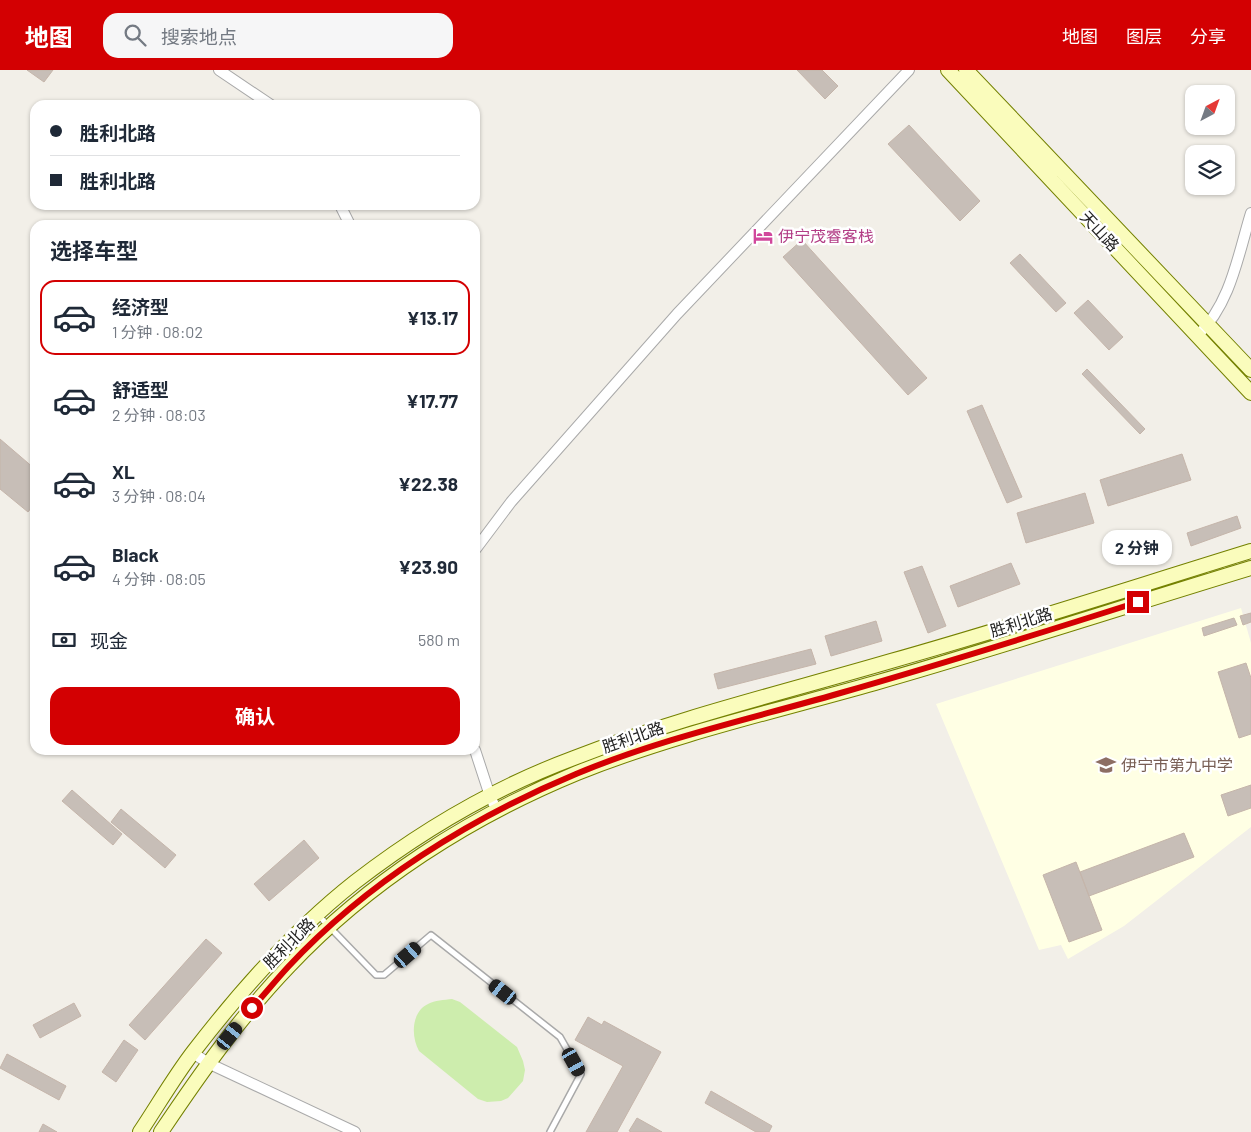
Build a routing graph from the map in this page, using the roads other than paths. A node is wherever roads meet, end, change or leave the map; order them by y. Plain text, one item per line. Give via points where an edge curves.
1 (219, 70) edge
2 (908, 70) edge
3 (948, 70) edge
4 (966, 70) edge
5 (264, 100) edge
6 (1251, 213) edge
7 (1209, 324) junction
8 (1198, 335) junction
9 (1251, 370) edge
10 (1251, 393) edge
11 (480, 543) edge
12 (1251, 551) edge
13 (1251, 568) edge
14 (477, 755) edge
15 (490, 796) junction
16 (497, 811) junction
17 (317, 914) junction
18 (330, 927) junction
19 (193, 1053) junction
20 (208, 1062) junction
21 (140, 1132) edge
22 (161, 1132) edge
23 (355, 1132) edge
24 (550, 1132) edge

1 - 5 street
2 - 11 street via 677,314 511,502
3 - 8 main road, 天山路
4 - 7 main road, 天山路
6 - 7 street via 1225,298
7 - 8 street
7 - 9 main road, 天山路
8 - 10 main road, 天山路
12 - 15 main road, 胜利北路 via 904,658 658,728 572,759
13 - 16 main road, 胜利北路 via 663,744 577,774
14 - 15 street
15 - 16 street
15 - 17 main road, 胜利北路 via 398,852
16 - 18 main road, 胜利北路 via 406,866
17 - 18 lane
17 - 19 main road, 胜利北路 via 258,975
18 - 20 main road, 胜利北路 via 289,966
18 - 24 lane via 376,975 384,976 431,935 560,1037 581,1074
19 - 20 street
19 - 21 main road, 胜利北路
20 - 22 main road, 胜利北路
20 - 23 street

